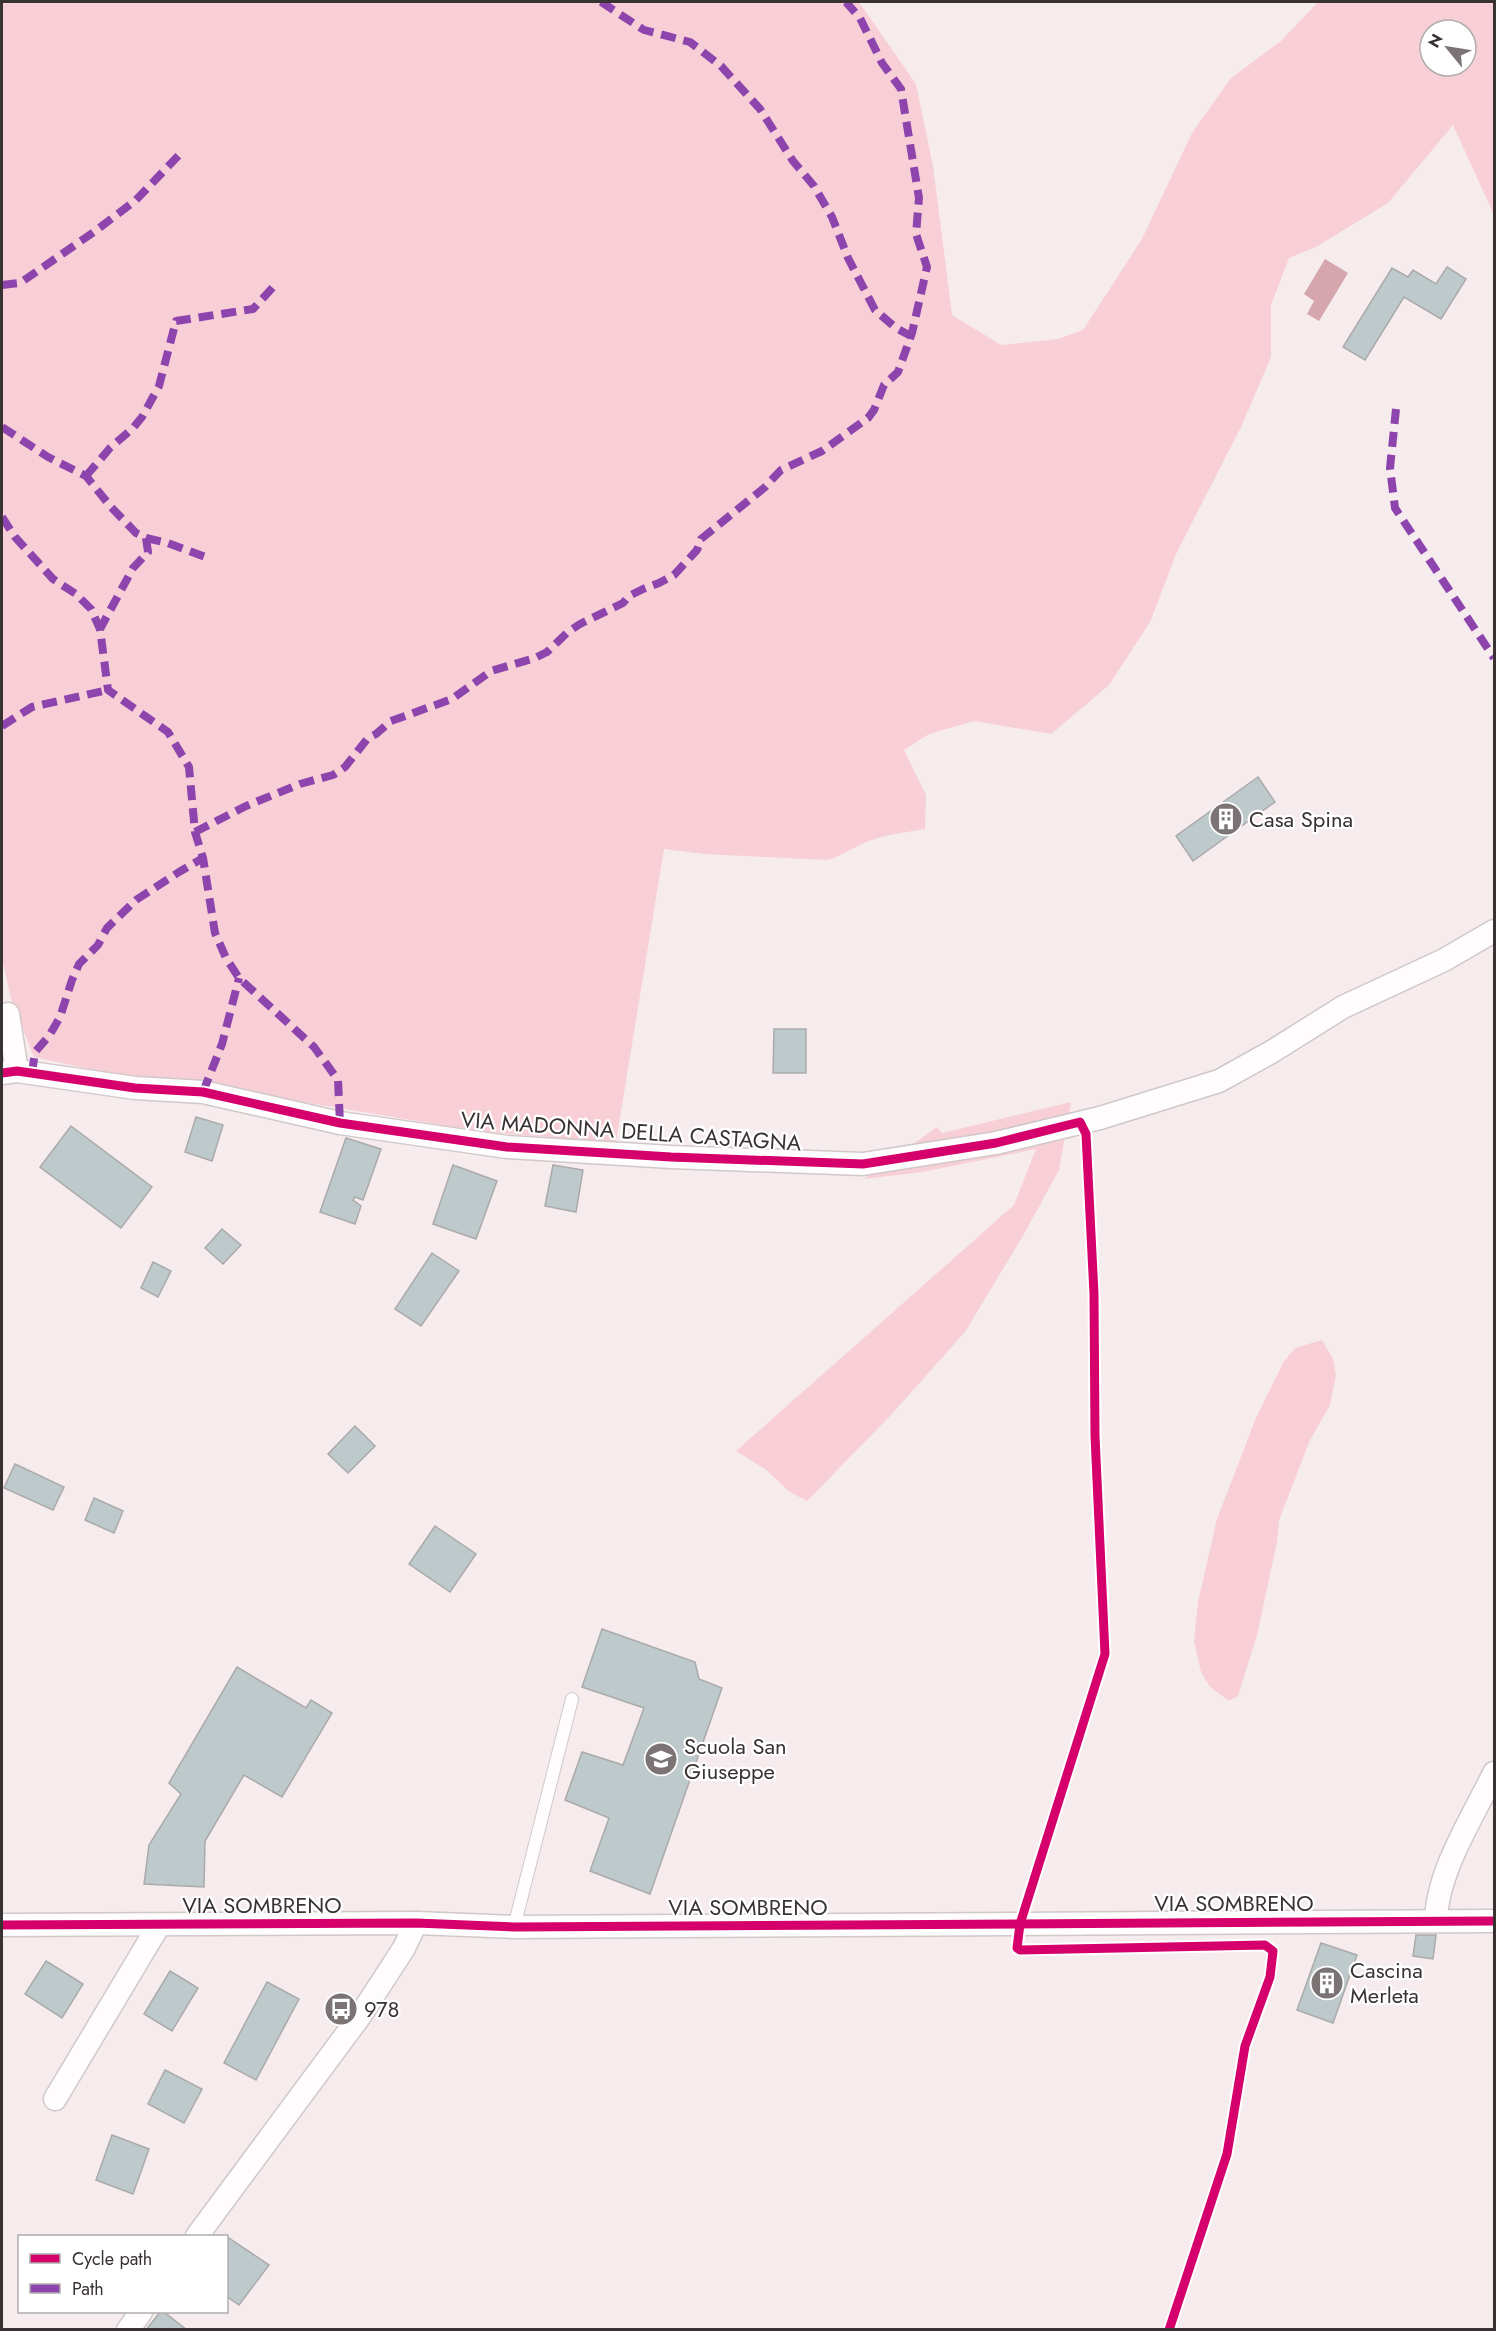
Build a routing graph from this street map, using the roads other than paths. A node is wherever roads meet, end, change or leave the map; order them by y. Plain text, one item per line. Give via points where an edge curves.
1 (1494, 931) edge
2 (8, 1014) dead end
3 (9, 1072) edge
4 (572, 1699) dead end
5 (1494, 1773) edge
6 (1436, 1921) junction
7 (1494, 1921) edge
8 (416, 1923) junction
9 (2, 1924) edge
10 (159, 1925) junction
11 (514, 1927) junction
12 (55, 2099) dead end
13 (198, 2235) edge
14 (140, 2313) edge
15 (128, 2330) edge

1 - 3 street, VIA MADONNA DELLA CASTAGNA via 1444,960 1343,1007 1219,1081 1100,1118 996,1143 863,1164 507,1147 340,1123 203,1092
2 - 3 street, VIA MADONNA DELLA CASTAGNA
4 - 11 lane
5 - 6 street via 1446,1871
6 - 7 street, VIA SOMBRENO
6 - 11 street, VIA SOMBRENO
8 - 10 street, VIA SOMBRENO
8 - 11 street, VIA SOMBRENO
8 - 13 street via 360,2016
9 - 10 street, VIA SOMBRENO
10 - 12 street
14 - 15 street

